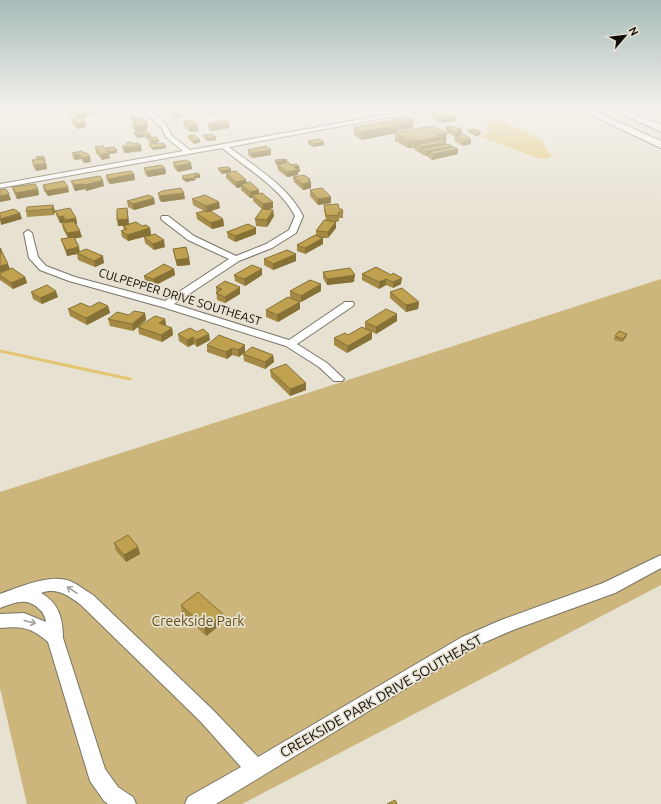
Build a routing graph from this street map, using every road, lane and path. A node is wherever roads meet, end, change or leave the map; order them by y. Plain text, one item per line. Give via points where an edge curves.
1 (223, 146) edge
2 (181, 147) edge
3 (220, 147) edge
4 (188, 152) junction
5 (0, 186) edge
6 (165, 218) dead end
7 (28, 233) dead end
8 (236, 259) junction
9 (349, 304) dead end
10 (166, 305) junction
11 (290, 344) junction
12 (338, 379) dead end
13 (661, 561) edge
14 (18, 594) junction
15 (0, 601) edge
16 (0, 621) edge
17 (55, 638) junction
18 (256, 769) junction
19 (126, 804) edge
20 (194, 804) edge

1 - 8 street via 281,191 293,204 299,216 293,231 269,246
2 - 4 street
3 - 4 street
4 - 5 street
6 - 8 street via 191,238
7 - 10 street, CULPEPPER DRIVE SOUTHEAST via 34,258 43,268 72,279
8 - 10 street
9 - 11 street
10 - 11 street, CULPEPPER DRIVE SOUTHEAST
11 - 12 street, CULPEPPER DRIVE SOUTHEAST via 323,365
13 - 18 street, CREEKSIDE PARK DRIVE SOUTHEAST via 609,588 468,642
14 - 15 street
14 - 17 street via 38,598 49,607 54,619
18 -> 14 street via 207,716 86,600 66,586 46,585
16 -> 17 street via 18,619 38,624
17 - 19 street via 97,774 111,794
18 - 20 street, CREEKSIDE PARK DRIVE SOUTHEAST

